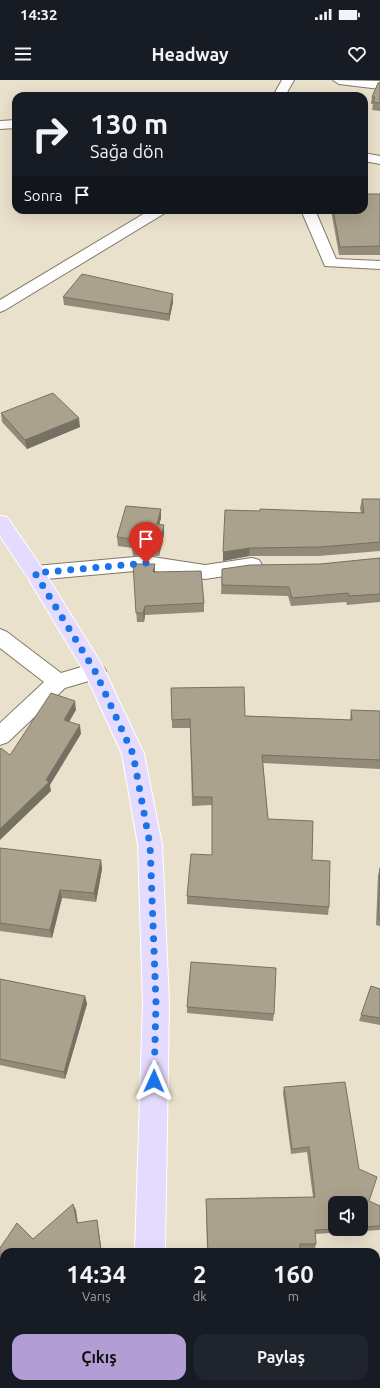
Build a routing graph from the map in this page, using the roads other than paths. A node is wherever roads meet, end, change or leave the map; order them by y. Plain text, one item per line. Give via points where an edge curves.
1 (288, 80) edge
2 (339, 80) edge
3 (380, 85) edge
4 (281, 92) edge
5 (12, 124) edge
6 (0, 125) edge
7 (368, 158) edge
8 (380, 160) edge
9 (153, 214) edge
10 (310, 214) edge
11 (380, 265) edge
12 (0, 307) edge
13 (0, 522) edge
14 (272, 565) edge
15 (35, 573) junction
16 (0, 637) edge
17 (95, 671) junction
18 (58, 682) junction
19 (0, 736) edge
20 (150, 1248) edge

1 - 4 street
2 - 3 street
5 - 6 street
7 - 8 street
9 - 12 street
10 - 11 street via 330,263
13 - 15 main road
14 - 15 street via 249,565 205,572 146,563
15 - 17 main road
16 - 18 street
17 - 18 street
17 - 20 main road via 133,754 150,845 156,1003
18 - 19 street

